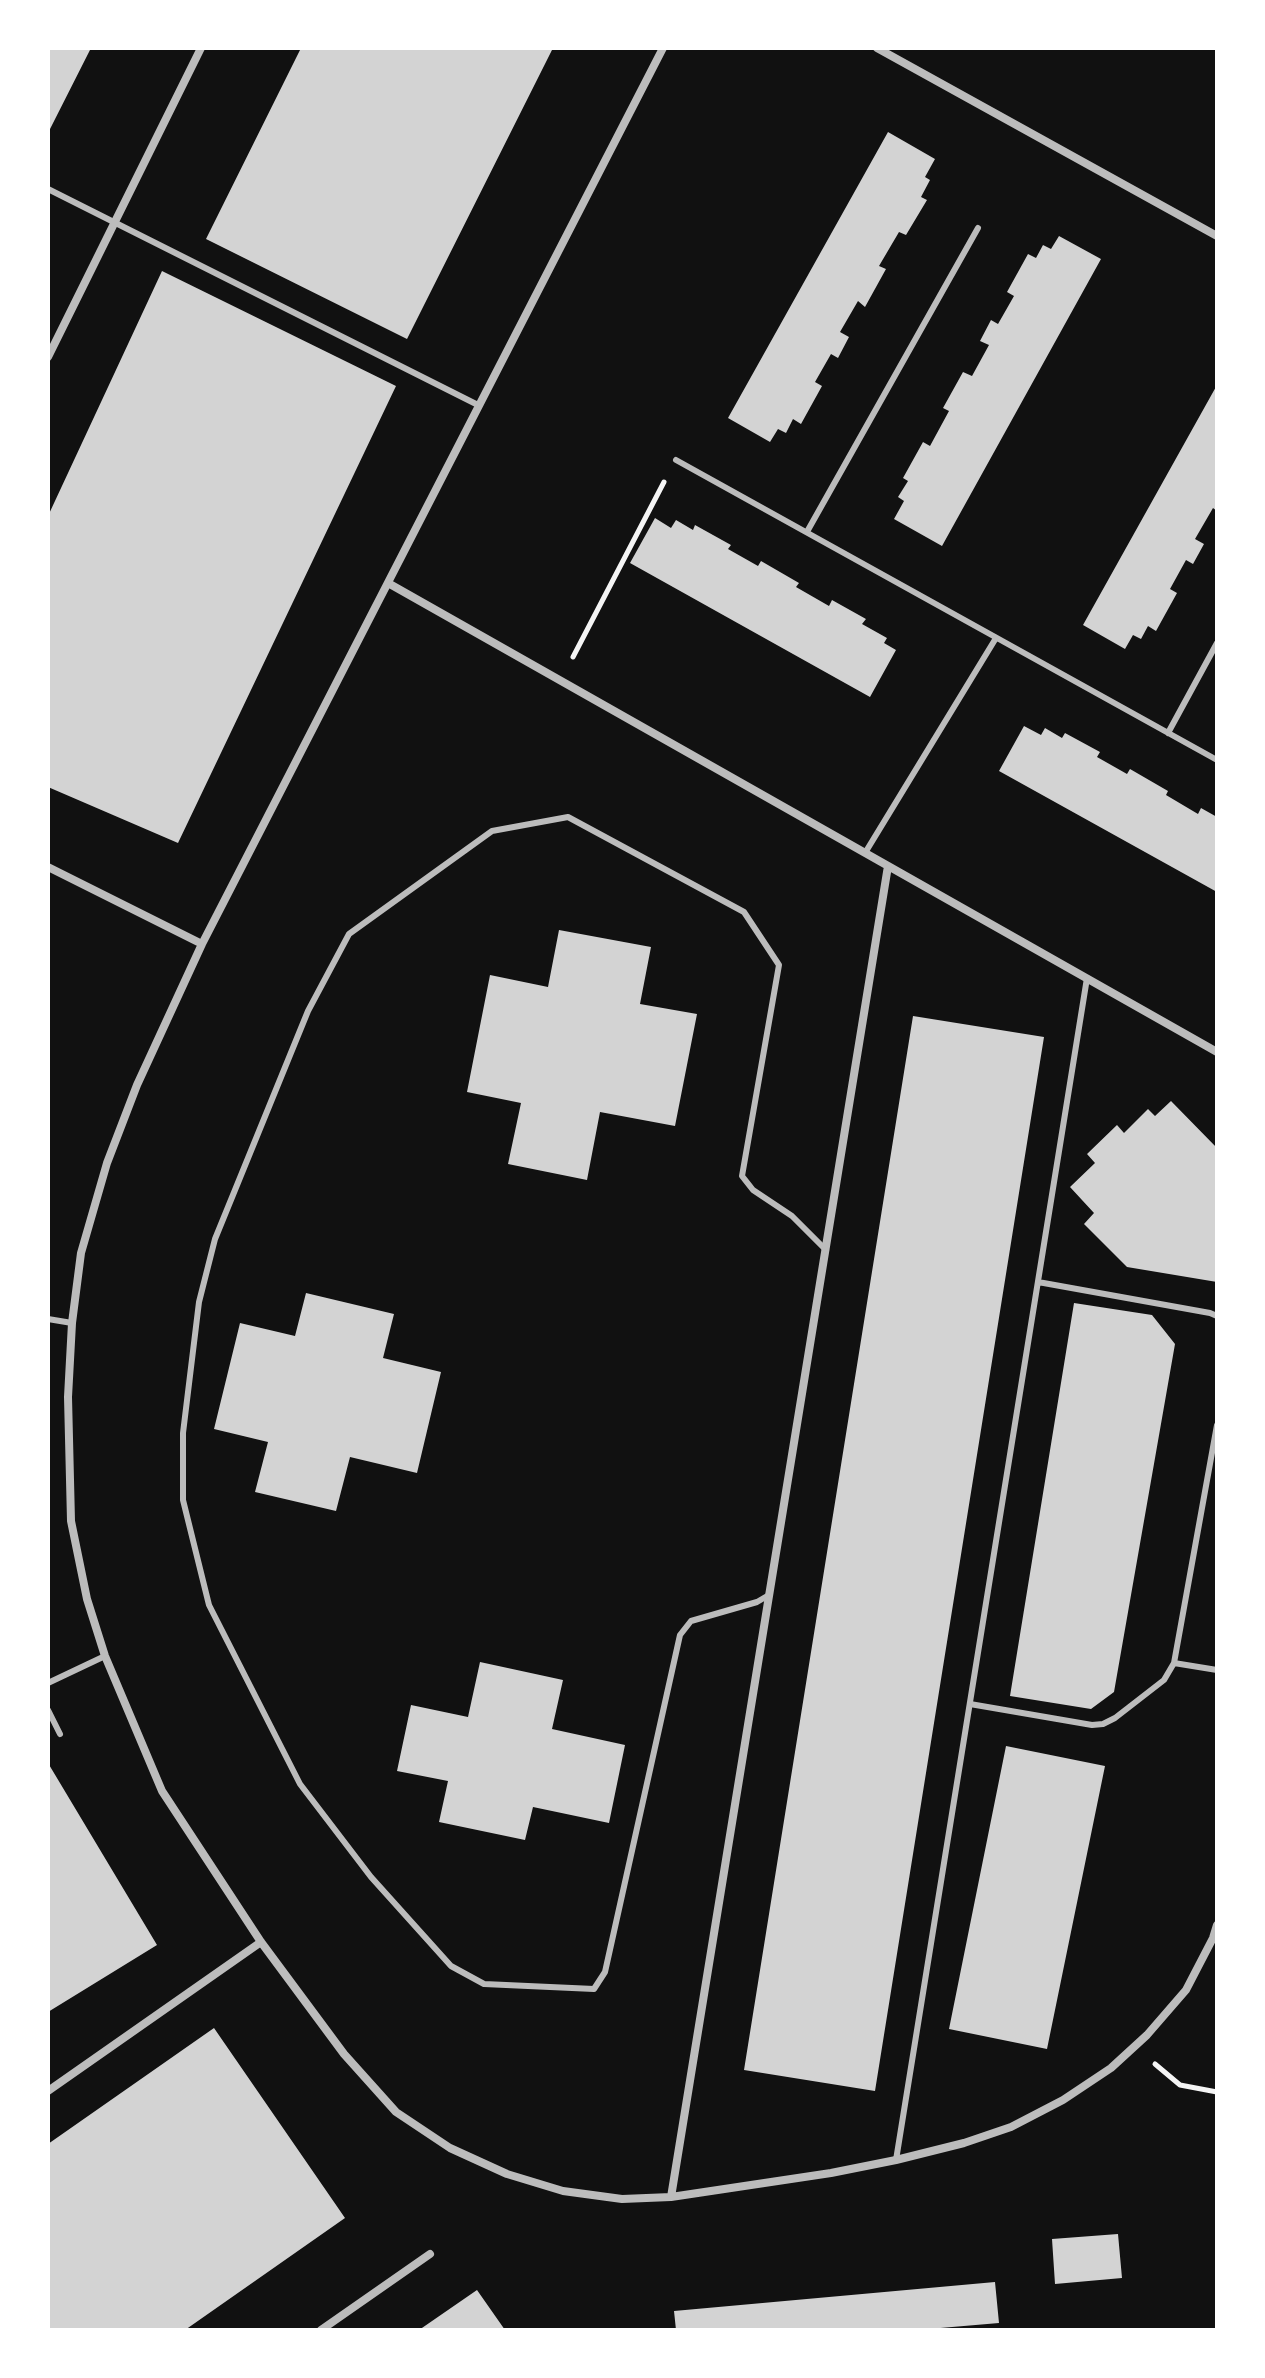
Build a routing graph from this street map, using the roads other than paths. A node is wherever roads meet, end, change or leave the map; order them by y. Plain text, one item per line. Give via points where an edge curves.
1 (201, 48) edge
2 (663, 48) edge
3 (877, 48) edge
4 (48, 189) edge
5 (115, 223) junction
6 (978, 228) dead end
7 (1217, 236) edge
8 (48, 357) edge
9 (478, 405) junction
10 (676, 460) road end
11 (808, 530) junction
12 (388, 583) junction
13 (996, 638) junction
14 (1217, 643) edge
15 (1168, 733) junction
16 (1217, 760) edge
17 (865, 853) junction
18 (888, 866) junction
19 (48, 867) edge
20 (202, 944) junction
21 (1087, 978) junction
22 (1217, 1052) edge
23 (826, 1250) junction
24 (1038, 1282) junction
25 (1217, 1316) edge
26 (48, 1319) edge
27 (72, 1323) junction
28 (1217, 1425) edge
29 (769, 1595) junction
30 (105, 1656) junction
31 (1174, 1663) junction
32 (1217, 1670) edge
33 (48, 1683) edge
34 (970, 1704) junction
35 (48, 1710) edge
36 (60, 1734) dead end
37 (1217, 1925) edge
38 (261, 1942) junction
39 (48, 2091) edge
40 (896, 2160) junction
41 (671, 2197) junction
42 (430, 2254) dead end
43 (321, 2330) edge

1 - 5 street
2 - 9 street
3 - 7 street
4 - 5 lane
5 - 8 street
5 - 9 lane
6 - 11 lane
9 - 12 street
10 - 11 lane
11 - 13 lane
12 - 17 street
12 - 20 street
13 - 15 lane
13 - 17 lane
14 - 15 lane
15 - 16 lane
17 - 18 street
18 - 21 street
18 - 23 street
19 - 20 street
20 - 27 street via 107,1163 81,1253
21 - 22 street
21 - 24 lane
23 - 29 street
23 - 29 lane via 742,1176 779,965 744,912 568,817 492,831 349,934 308,1011 215,1239 199,1302 183,1433 183,1500 209,1605 300,1784 371,1877 451,1966 484,1984 594,1989 605,1972 680,1635 691,1621
24 - 25 lane
24 - 34 lane
26 - 27 lane
27 - 30 street via 71,1521
28 - 31 lane
29 - 41 street
30 - 33 lane
30 - 38 street via 162,1791
31 - 32 lane
31 - 34 lane via 1164,1680 1103,1724
34 - 40 lane
35 - 36 lane
37 - 40 street via 1186,1990 1111,2068 1011,2127
38 - 39 street
38 - 41 street via 344,2054 396,2112 450,2148 507,2174 563,2191 622,2199
40 - 41 street
42 - 43 street

